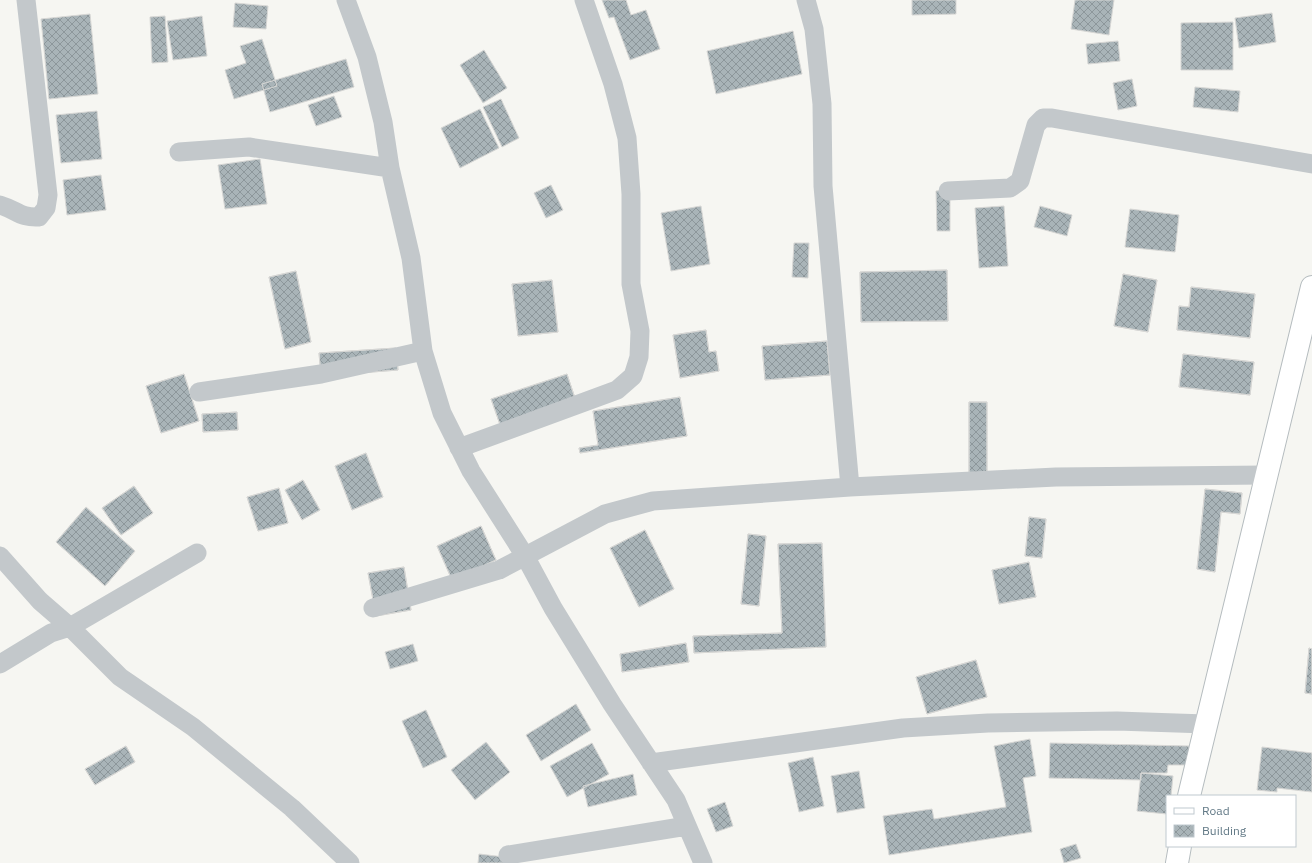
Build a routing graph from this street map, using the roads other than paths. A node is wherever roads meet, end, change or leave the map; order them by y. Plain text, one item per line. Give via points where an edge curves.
1 (26, 0) edge
2 (346, 0) edge
3 (584, 0) edge
4 (806, 0) edge
5 (179, 152) dead end
6 (1312, 164) edge
7 (390, 168) junction
8 (948, 191) dead end
9 (0, 205) edge
10 (1312, 287) edge
11 (423, 351) junction
12 (199, 392) dead end
13 (460, 448) junction
14 (1266, 475) junction
15 (850, 487) junction
16 (198, 553) dead end
17 (0, 556) edge
18 (524, 556) junction
19 (373, 608) dead end
20 (70, 627) junction
21 (0, 664) edge
22 (1206, 724) junction
23 (651, 763) junction
24 (1189, 795) edge
25 (687, 826) junction
26 (1180, 847) edge
27 (508, 855) dead end
28 (350, 863) edge
29 (703, 863) edge
30 (1177, 863) edge

1 - 9 street via 48,195 46,208 39,217 26,218 11,208
2 - 7 street via 367,57 383,122
3 - 13 street via 613,84 628,138 631,284 640,331 639,357 633,376 617,390
4 - 15 street via 814,29 822,104 823,186
5 - 7 street via 255,148
6 - 8 street via 1043,118 1036,125 1020,181 1010,188
7 - 11 street via 411,258
10 - 14 main road
11 - 12 street via 321,374
11 - 13 street via 442,413
13 - 18 street via 471,471
14 - 15 street via 1056,477
14 - 22 main road
15 - 18 street via 653,501 605,514
16 - 20 street
17 - 20 street via 40,601
18 - 19 street via 499,570
18 - 23 street via 553,608
20 - 21 street via 51,633
20 - 28 street via 120,677 193,727 292,808
22 - 23 street via 1117,721 988,723 903,728
22 - 24 main road
23 - 25 street via 676,800
25 - 27 street
25 - 29 street
26 - 30 main road

